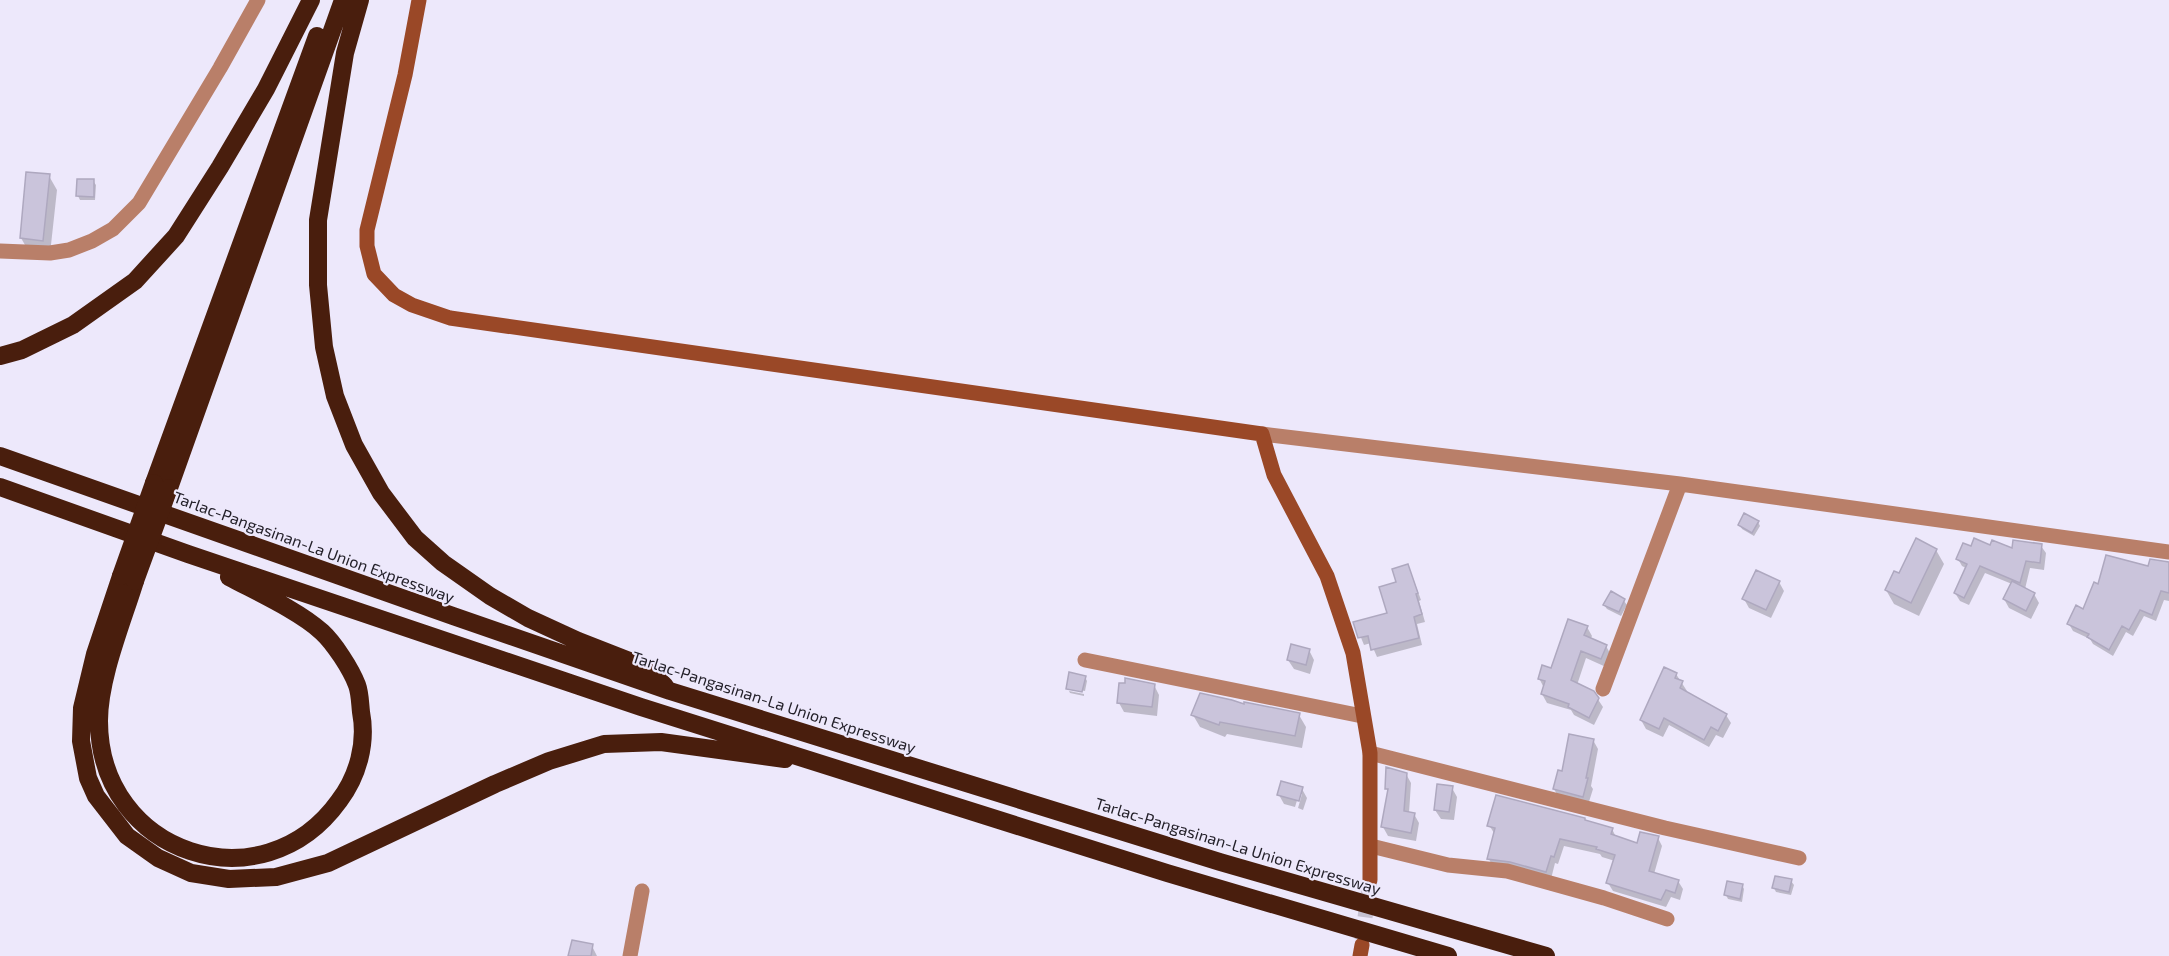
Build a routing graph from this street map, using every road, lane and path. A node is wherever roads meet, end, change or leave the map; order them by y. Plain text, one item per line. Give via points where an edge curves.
1 (258, 0) edge
2 (311, 0) edge
3 (330, 0) edge
4 (343, 0) edge
5 (360, 0) edge
6 (419, 0) edge
7 (0, 250) edge
8 (0, 356) edge
9 (1262, 434) junction
10 (0, 456) edge
11 (1680, 484) junction
12 (162, 485) junction
13 (0, 487) edge
14 (2169, 552) edge
15 (188, 554) junction
16 (128, 579) junction
17 (1085, 660) dead end
18 (1603, 689) dead end
19 (670, 691) junction
20 (1362, 716) junction
21 (1370, 753) junction
22 (808, 759) junction
23 (1371, 846) junction
24 (1798, 858) dead end
25 (1370, 880) tunnel mouth
26 (642, 891) dead end
27 (1667, 919) dead end
28 (630, 956) edge
29 (1448, 956) edge
30 (1546, 956) edge

1 - 7 street via 139,203 112,229 69,250
2 - 8 highway via 260,99 176,236 135,281 73,325 22,350
3 - 12 highway
4 - 12 highway
5 - 19 highway via 345,53 318,220 318,285 324,347 335,396 354,445 381,493 416,538 443,564 528,618 646,668
6 - 9 street via 405,75 366,230 374,274 394,295 412,305 462,319
9 - 11 street
9 - 20 street via 1274,475 1327,576 1353,653
10 - 19 highway, Tarlac-Pangasinan-La Union Expressway
11 - 14 street
11 - 18 street
12 - 16 highway, bridge
13 - 15 highway
15 - 16 highway via 322,632 357,685 363,744 355,776 329,816 307,836 286,846 229,858 195,854 148,829 114,788 102,753 99,721 102,689
15 - 22 highway via 629,703
16 - 22 highway via 95,654 82,708 81,741 88,778 96,796 127,836 158,858 191,873 229,879 276,877 328,863 549,760 604,744 661,742 777,759
17 - 20 street
19 - 30 highway, Tarlac-Pangasinan-La Union Expressway via 1220,862
20 - 21 street
21 - 23 street
21 - 24 street
22 - 29 highway via 1167,873
23 - 25 street
23 - 27 street via 1448,865 1507,871
26 - 28 street

